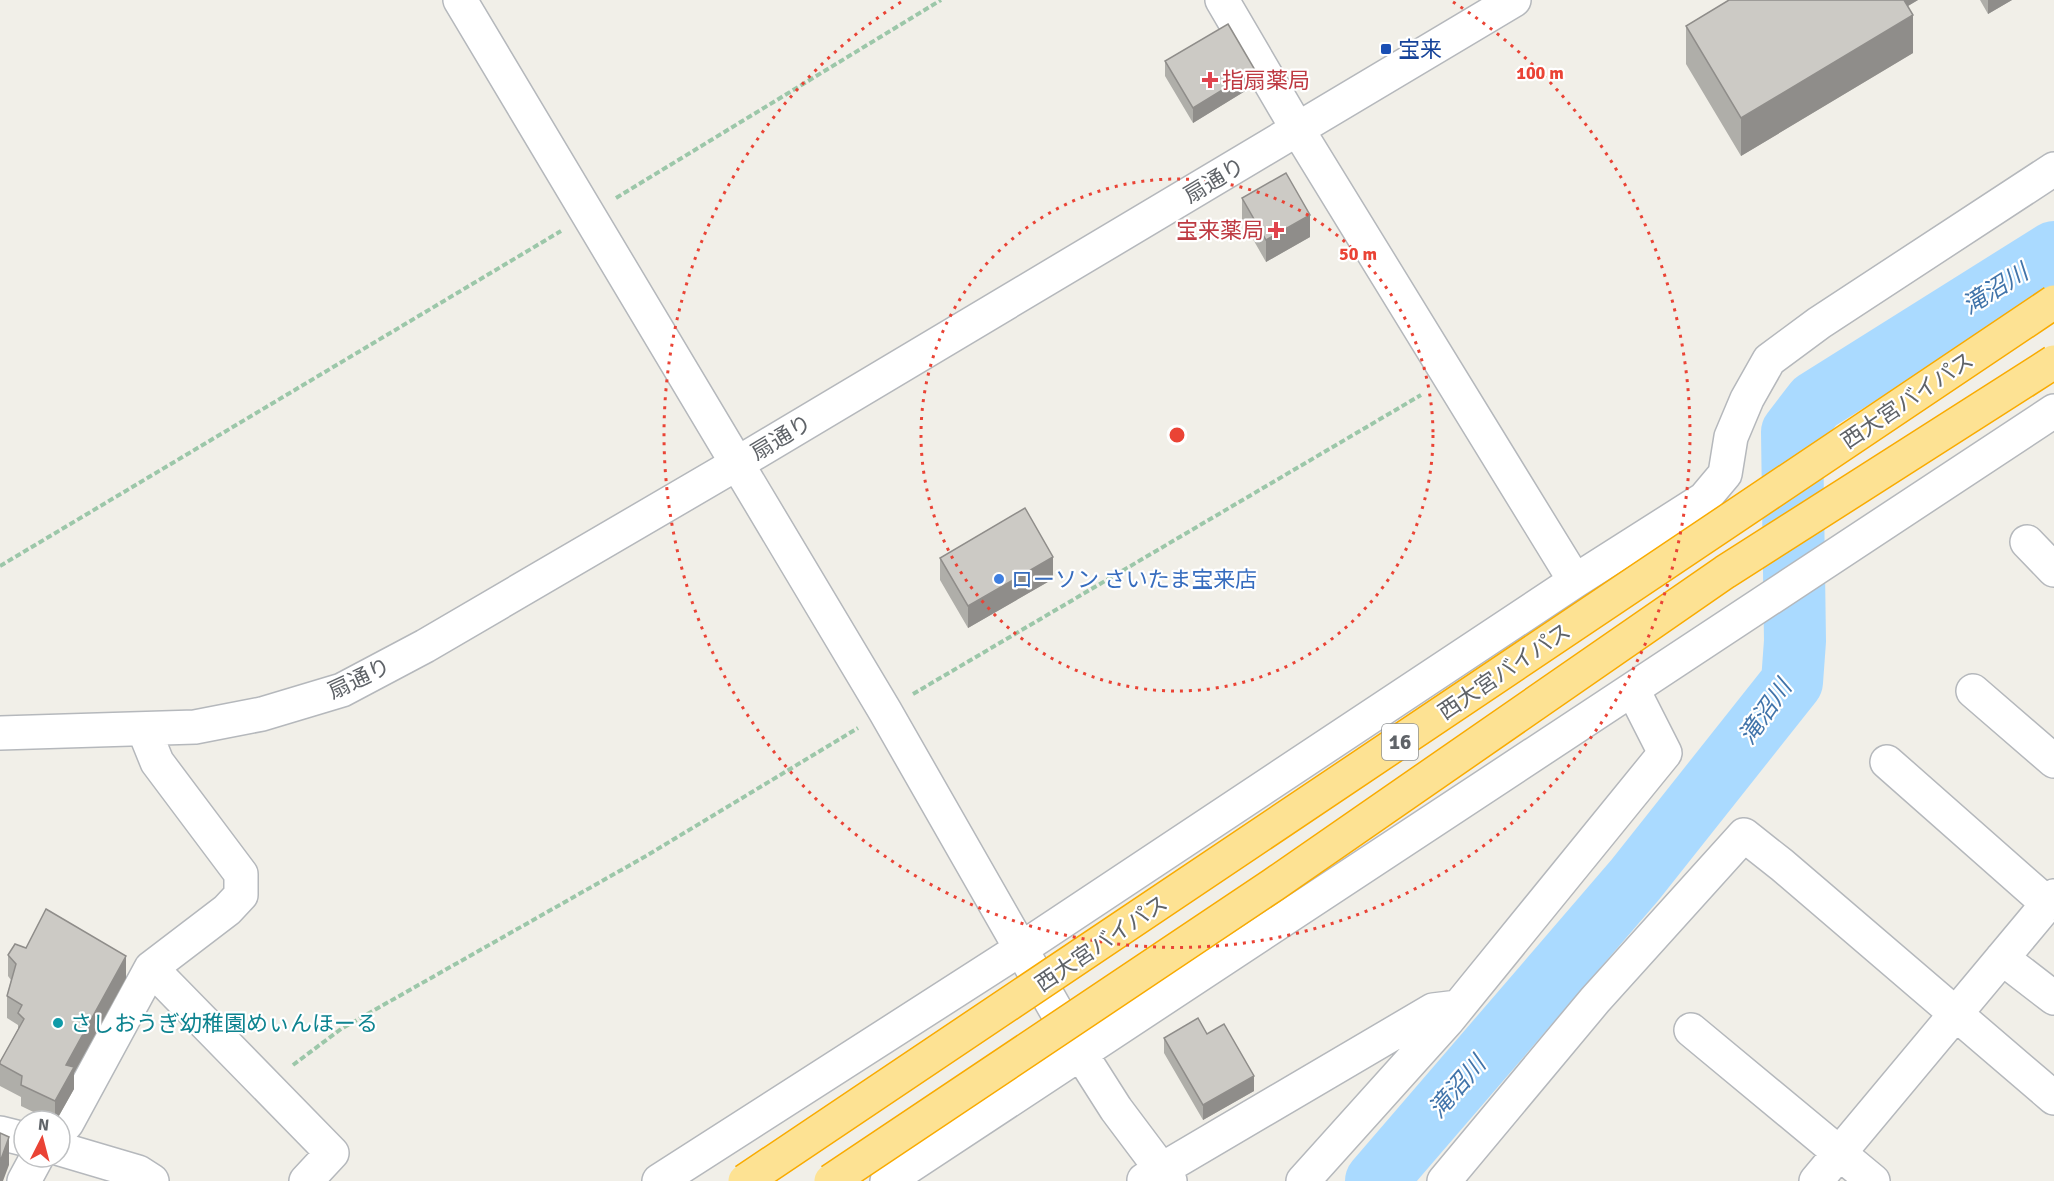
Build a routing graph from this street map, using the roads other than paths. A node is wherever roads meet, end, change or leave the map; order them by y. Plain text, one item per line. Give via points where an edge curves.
1 (460, 0) edge
2 (1222, 0) edge
3 (1514, 0) edge
4 (1298, 130) junction
5 (2054, 169) edge
6 (2054, 302) edge
7 (2054, 362) edge
8 (2054, 411) edge
9 (738, 463) junction
10 (2026, 542) dead end
11 (2054, 570) edge
12 (1575, 581) junction
13 (1633, 690) junction
14 (1973, 691) dead end
15 (144, 730) junction
16 (0, 733) edge
17 (2054, 761) edge
18 (1887, 762) dead end
19 (2051, 900) edge
20 (1020, 950) junction
21 (2002, 958) junction
22 (151, 968) junction
23 (2054, 998) edge
24 (1458, 1007) junction
25 (1955, 1015) junction
26 (1691, 1030) dead end
27 (1081, 1054) junction
28 (2054, 1098) edge
29 (72, 1114) edge
30 (72, 1153) edge
31 (1840, 1153) junction
32 (1158, 1177) edge
33 (152, 1181) edge
34 (306, 1181) edge
35 (659, 1181) edge
36 (745, 1181) edge
37 (831, 1181) edge
38 (887, 1181) edge
39 (1303, 1181) edge
40 (1444, 1181) edge
41 (1816, 1181) edge
42 (1873, 1181) edge

1 - 9 street
2 - 4 street
3 - 4 street, 扇通り
4 - 9 street, 扇通り
4 - 12 street
5 - 12 street via 1769,360 1731,437 1725,474 1704,499
6 - 36 highway, 西大宮バイパス / 16, bridge
7 - 37 highway, 西大宮バイパス / 16, bridge via 1725,573 1273,885
8 - 13 street
9 - 15 street, 扇通り via 425,646 342,690 262,714 195,727
9 - 20 street
10 - 11 street
12 - 20 street
13 - 24 street via 1665,753
13 - 27 street
14 - 17 street
15 - 16 street, 扇通り
15 - 22 street via 157,762 241,874 241,895 227,910
18 - 19 street
19 - 21 street
20 - 27 street
20 - 35 street
21 - 23 street
21 - 25 street
22 - 29 street
22 - 34 street via 332,1153
24 - 32 street via 1433,1010
24 - 39 street
25 - 28 street
25 - 31 street
25 - 40 street via 1744,835 1595,1000
26 - 31 street
27 - 32 street
27 - 38 street
30 - 33 street via 138,1172
31 - 41 street
31 - 42 street

